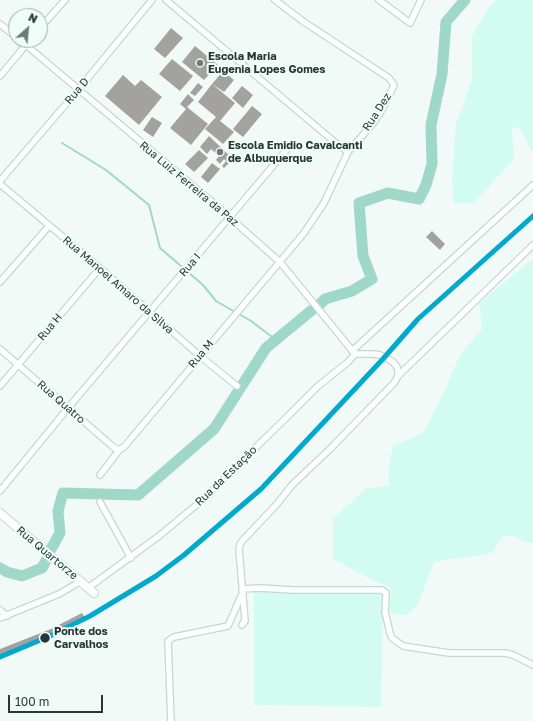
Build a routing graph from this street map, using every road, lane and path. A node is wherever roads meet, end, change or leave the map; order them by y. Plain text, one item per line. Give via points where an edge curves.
1 (64, 0) edge
2 (152, 0) edge
3 (166, 0) edge
4 (275, 0) edge
5 (379, 0) edge
6 (421, 0) edge
7 (48, 19) edge
8 (0, 24) edge
9 (8, 30) edge
10 (23, 48) edge
11 (29, 48) edge
12 (0, 76) edge
13 (78, 90) junction
14 (289, 148) dead end
15 (348, 152) junction
16 (0, 180) edge
17 (0, 184) edge
18 (533, 185) edge
19 (230, 218) junction
20 (49, 226) junction
21 (533, 245) edge
22 (280, 262) junction
23 (100, 268) junction
24 (0, 282) edge
25 (151, 312) junction
26 (0, 349) edge
27 (353, 352) junction
28 (200, 356) junction
29 (19, 365) junction
30 (398, 376) junction
31 (0, 386) edge
32 (237, 386) dead end
33 (68, 408) junction
34 (122, 448) junction
35 (100, 475) dead end
36 (0, 491) edge
37 (100, 502) dead end
38 (0, 513) edge
39 (131, 558) junction
40 (81, 581) junction
41 (91, 591) joint
42 (242, 591) junction
43 (0, 610) edge
44 (6, 616) junction
45 (0, 618) edge
46 (242, 625) dead end
47 (533, 665) edge
48 (171, 721) edge

1 - 7 street
2 - 13 street, Rua D
3 - 15 street
4 - 15 street, Rua Dez via 393,82 394,85 383,108
5 - 6 street via 410,23
8 - 9 street
10 - 12 street
11 - 13 street, Rua Luiz Ferreira da Paz
13 - 16 street, Rua D
13 - 19 street, Rua Luiz Ferreira da Paz
14 - 19 street
15 - 22 street, Rua Dez via 317,214
17 - 20 street, Rua Manoel Amaro da Silva
18 - 27 street, Rua da Estação
19 - 22 street, Rua Luiz Ferreira da Paz
19 - 25 street, Rua I
20 - 23 street, Rua Manoel Amaro da Silva
20 - 24 street
21 - 30 street
22 - 27 street, Rua Luiz Ferreira da Paz
22 - 28 street, Rua M
23 - 25 street, Rua Manoel Amaro da Silva
23 - 29 street, Rua H
25 - 28 street, Rua Manoel Amaro da Silva
25 - 33 street, Rua I
26 - 29 street, Rua Quatro
27 - 30 street via 385,357 397,367
27 - 39 street, Rua da Estação via 348,362 317,387 200,502
28 - 32 street, Rua Manoel Amaro da Silva
28 - 34 street, Rua M
29 - 31 street, Rua H
29 - 33 street, Rua Quatro
30 - 42 street via 366,413 292,485 244,539 239,549
33 - 34 street, Rua Quatro via 116,449
33 - 36 street, Rua I
34 - 35 street, Rua M
37 - 39 street
38 - 40 street, Rua Quartorze
39 - 41 street, Rua da Estação
40 - 41 street, Rua Quartorze
40 - 44 street via 59,594
42 - 46 street via 245,621
42 - 47 street via 260,588 382,590 386,593 385,612 390,633 392,638 403,646 450,653 505,653
42 - 48 street via 228,626 174,636 168,641
43 - 44 street
44 - 45 street

